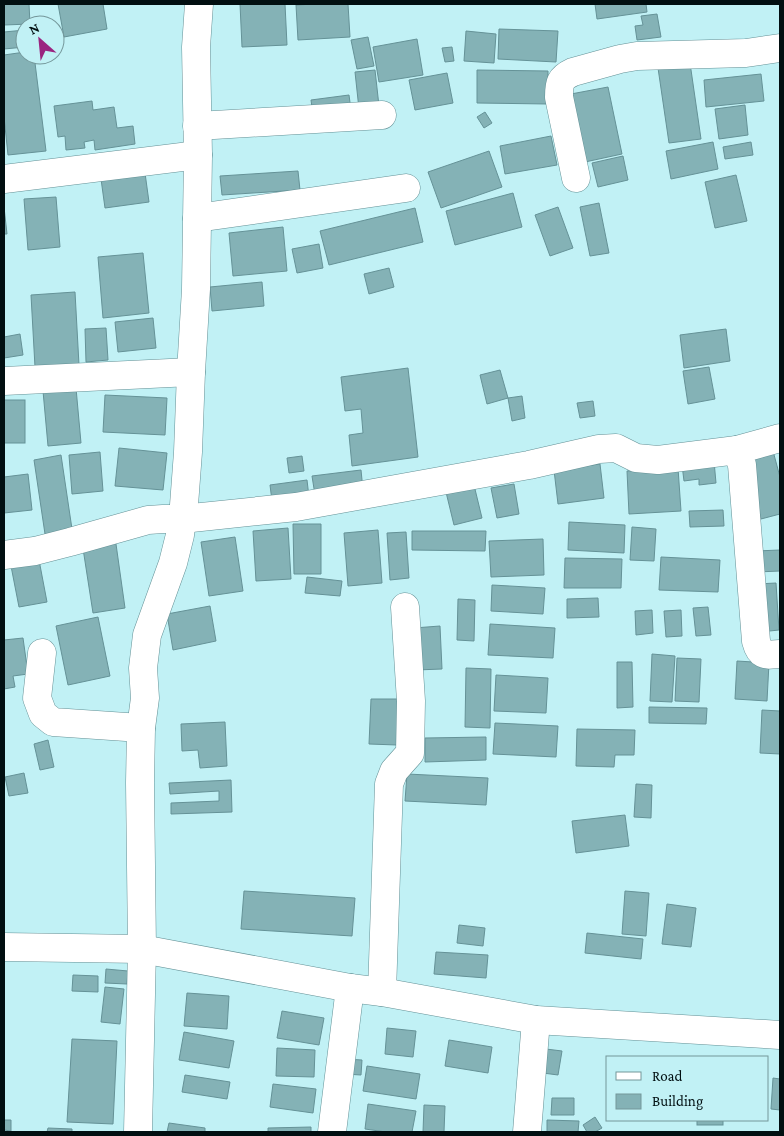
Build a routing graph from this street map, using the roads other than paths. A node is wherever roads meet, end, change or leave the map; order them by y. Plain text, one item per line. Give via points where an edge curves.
1 (199, 4) edge
2 (780, 48) edge
3 (382, 114) dead end
4 (197, 126) junction
5 (198, 155) junction
6 (576, 178) dead end
7 (4, 179) edge
8 (406, 188) dead end
9 (197, 218) junction
10 (191, 372) junction
11 (4, 380) edge
12 (780, 438) edge
13 (737, 450) junction
14 (182, 519) junction
15 (4, 555) edge
16 (405, 607) dead end
17 (42, 653) dead end
18 (780, 654) edge
19 (141, 728) junction
20 (4, 947) edge
21 (142, 949) junction
22 (350, 988) junction
23 (382, 992) junction
24 (536, 1020) junction
25 (780, 1035) edge
26 (138, 1132) edge
27 (332, 1132) edge
28 (527, 1132) edge

1 - 4 street
2 - 6 street via 746,53 637,56 567,75 560,83 559,97
3 - 4 street
4 - 5 street
5 - 7 street
5 - 9 street
8 - 9 street
9 - 10 street
10 - 11 street
10 - 14 street
12 - 13 street
13 - 14 street via 658,460 636,458 616,448 598,449 296,508
13 - 18 street via 742,465 756,641 760,652
14 - 15 street via 148,520 34,551
14 - 19 street via 173,563 147,636
16 - 23 street via 411,701 410,753 394,771 389,784
17 - 19 street via 37,698 43,714 52,722
19 - 21 street
20 - 21 street
21 - 22 street
21 - 26 street
22 - 23 street
22 - 27 street
23 - 24 street
24 - 25 street
24 - 28 street

